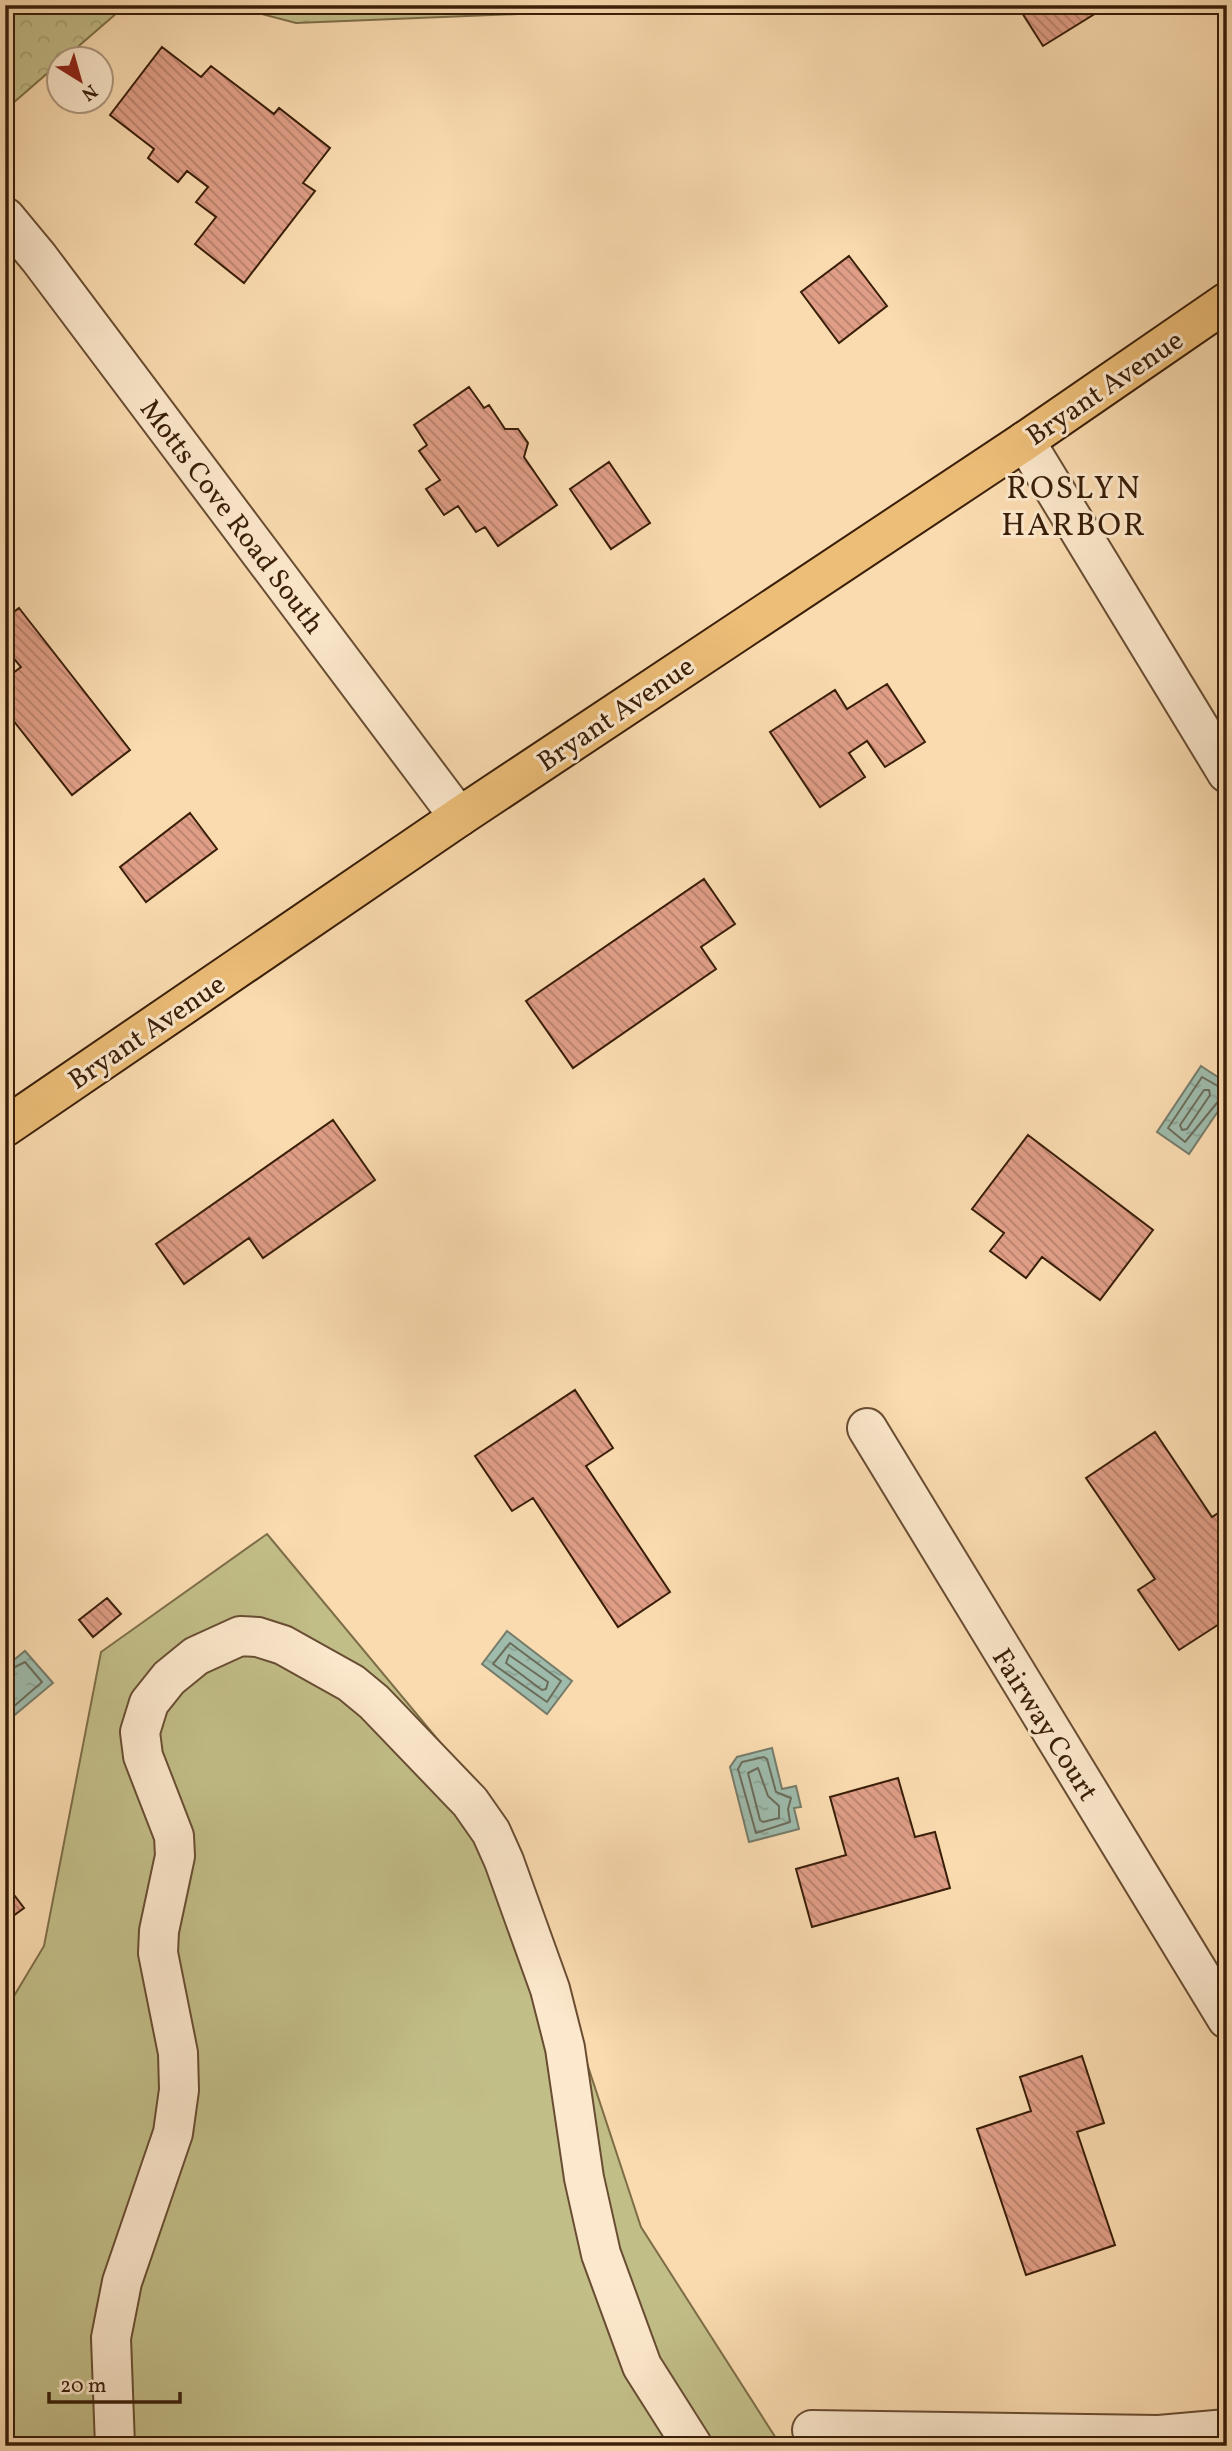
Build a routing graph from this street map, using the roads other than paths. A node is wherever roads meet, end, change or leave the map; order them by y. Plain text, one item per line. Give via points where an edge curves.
1 (5, 217) edge
2 (1227, 302) edge
3 (1025, 441) junction
4 (1227, 773) edge
5 (459, 817) junction
6 (5, 1127) edge
7 (867, 1428) dead end
8 (1227, 2019) edge
9 (1227, 2429) edge
10 (813, 2430) dead end
11 (692, 2445) edge
12 (115, 2446) edge

1 - 5 street, Motts Cove Road South
2 - 3 main road, Bryant Avenue
3 - 4 street
3 - 5 main road, Bryant Avenue
5 - 6 main road, Bryant Avenue
7 - 8 street, Fairway Court
9 - 10 street via 1159,2435
11 - 12 street via 642,2366 601,2254 584,2178 565,2048 550,1989 491,1832 470,1802 351,1683 283,1645 240,1636 196,1656 169,1678 149,1703 140,1732 143,1756 174,1836 175,1856 158,1953 178,2053 179,2090 173,2133 122,2282 111,2338

